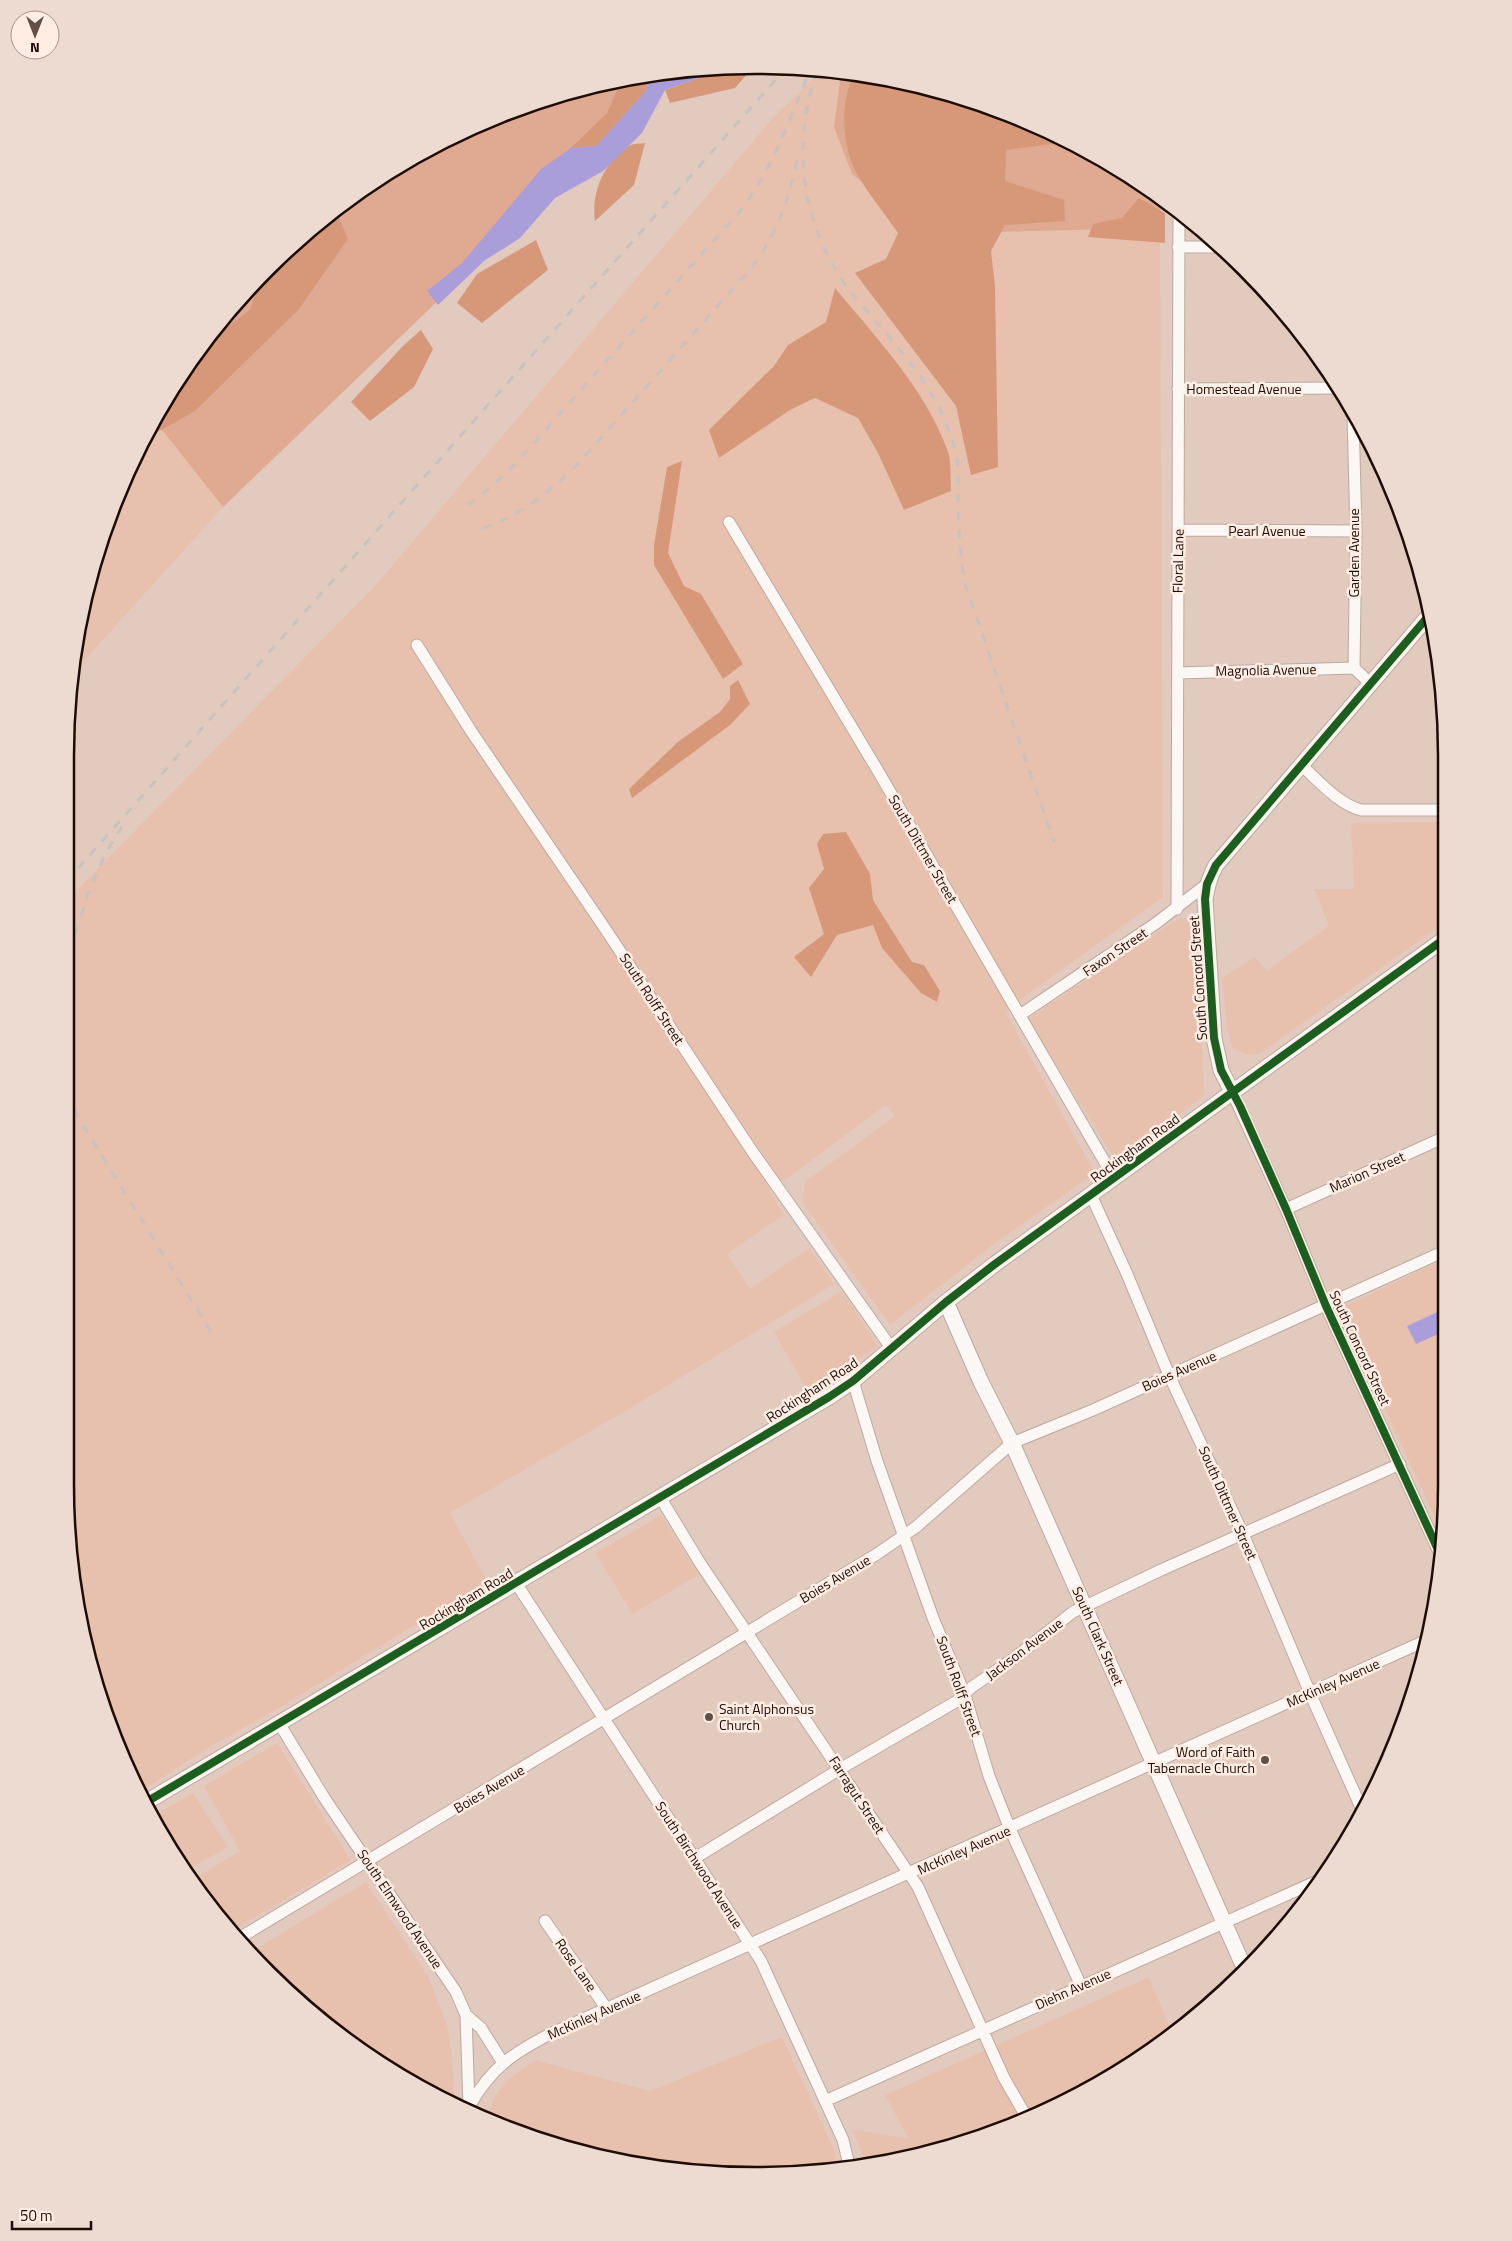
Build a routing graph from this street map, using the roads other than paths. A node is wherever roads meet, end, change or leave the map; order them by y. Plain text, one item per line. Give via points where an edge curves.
1 (1179, 221) edge
2 (1178, 246) junction
3 (1209, 246) edge
4 (1330, 388) edge
5 (1178, 389) junction
6 (1353, 427) edge
7 (729, 522) dead end
8 (1178, 530) junction
9 (1356, 531) junction
10 (1424, 621) edge
11 (417, 644) dead end
12 (1354, 668) junction
13 (1178, 673) junction
14 (1371, 684) junction
15 (1301, 765) junction
16 (1438, 810) edge
17 (1207, 884) junction
18 (1177, 909) junction
19 (1438, 943) edge
20 (1020, 1015) junction
21 (1232, 1092) junction
22 (1438, 1140) edge
23 (1114, 1178) junction
24 (1091, 1195) junction
25 (1286, 1209) junction
26 (1438, 1254) edge
27 (946, 1302) junction
28 (1326, 1306) junction
29 (892, 1349) junction
30 (1169, 1375) junction
31 (853, 1380) junction
32 (1012, 1443) junction
33 (1400, 1464) junction
34 (660, 1497) junction
35 (1243, 1534) junction
36 (904, 1536) junction
37 (1435, 1544) edge
38 (516, 1583) junction
39 (1085, 1606) junction
40 (748, 1632) junction
41 (1419, 1644) edge
42 (1310, 1693) junction
43 (965, 1695) junction
44 (605, 1719) junction
45 (279, 1723) junction
46 (1154, 1764) junction
47 (840, 1769) junction
48 (151, 1799) edge
49 (1359, 1803) edge
50 (1010, 1830) junction
51 (695, 1858) junction
52 (368, 1861) junction
53 (910, 1874) junction
54 (1307, 1886) edge
55 (545, 1921) dead end
56 (1225, 1923) junction
57 (243, 1936) edge
58 (751, 1944) junction
59 (1242, 1963) edge
60 (1081, 1986) junction
61 (607, 2009) junction
62 (466, 2014) junction
63 (983, 2029) junction
64 (503, 2063) junction
65 (825, 2101) junction
66 (469, 2104) edge
67 (471, 2104) edge
68 (1023, 2111) dead end
69 (848, 2161) edge

1 - 2 street, Floral Lane
2 - 3 street
2 - 5 street, Floral Lane
4 - 5 street, Homestead Avenue
5 - 8 street, Floral Lane
6 - 9 street, Garden Avenue
7 - 20 street, South Dittmer Street
8 - 9 street, Pearl Avenue
8 - 13 street, Floral Lane
9 - 12 street, Garden Avenue
10 - 14 street, South Concord Street
11 - 29 street, South Rolff Street via 752,1151
12 - 13 street, Magnolia Avenue
12 - 14 street
13 - 18 street, Floral Lane
14 - 15 street, South Concord Street
15 - 16 street via 1344,803 1361,810
15 - 17 street, South Concord Street via 1216,865
17 - 18 street, Faxon Street
17 - 21 street, South Concord Street via 1214,1038 1221,1070
18 - 20 street, Faxon Street
19 - 21 street, Rockingham Road
20 - 23 street, South Dittmer Street
21 - 23 street, Rockingham Road
21 - 25 street, South Concord Street
22 - 25 street, Marion Street
23 - 24 street, Rockingham Road
24 - 27 street, Rockingham Road
24 - 30 street, South Dittmer Street
25 - 28 street, South Concord Street
26 - 28 street, Boies Avenue
27 - 29 street, Rockingham Road
27 - 32 street, South Clark Street
28 - 30 street, Boies Avenue
28 - 33 street, South Concord Street
29 - 31 street, Rockingham Road
30 - 32 street, Boies Avenue
30 - 35 street, South Dittmer Street
31 - 34 street, Rockingham Road
31 - 36 street, South Rolff Street
32 - 36 street, Boies Avenue
32 - 39 street, South Clark Street
33 - 35 street, Jackson Avenue
33 - 37 street, South Concord Street
34 - 38 street, Rockingham Road
34 - 40 street, Farragut Street via 700,1563
35 - 39 street, Jackson Avenue
35 - 42 street, South Dittmer Street
36 - 40 street, Boies Avenue
36 - 43 street, South Rolff Street
38 - 44 street, South Birchwood Avenue
38 - 45 street, Rockingham Road
39 - 43 street, Jackson Avenue
39 - 46 street, South Clark Street
40 - 44 street, Boies Avenue
40 - 47 street, Farragut Street
41 - 42 street, McKinley Avenue
42 - 46 street, McKinley Avenue
42 - 49 street, South Dittmer Street
43 - 47 street, Jackson Avenue
43 - 50 street, South Rolff Street via 989,1776
44 - 51 street, South Birchwood Avenue
44 - 52 street, Boies Avenue
45 - 48 street, Rockingham Road
45 - 52 street, South Elmwood Avenue via 324,1798
46 - 50 street, McKinley Avenue
46 - 56 street, South Clark Street
47 - 51 street, Jackson Avenue
47 - 53 street, Farragut Street
50 - 53 street, McKinley Avenue
50 - 60 street, South Rolff Street
51 - 58 street, South Birchwood Avenue
52 - 57 street, Boies Avenue
52 - 62 street, South Elmwood Avenue via 456,1992
53 - 58 street, McKinley Avenue
53 - 63 street, Farragut Street
54 - 56 street, Diehn Avenue
55 - 61 street, Rose Lane
56 - 59 street, South Clark Street
56 - 60 street, Diehn Avenue
58 - 61 street, McKinley Avenue
58 - 65 street, South Birchwood Avenue
60 - 63 street, Diehn Avenue
61 - 64 street, McKinley Avenue via 519,2050
62 - 64 street via 481,2028
62 - 66 street, South Elmwood Avenue
63 - 65 street, Diehn Avenue
63 - 68 street, Farragut Street via 1004,2078
64 - 67 street, McKinley Avenue via 482,2084
65 - 69 street, South Birchwood Avenue via 843,2140

